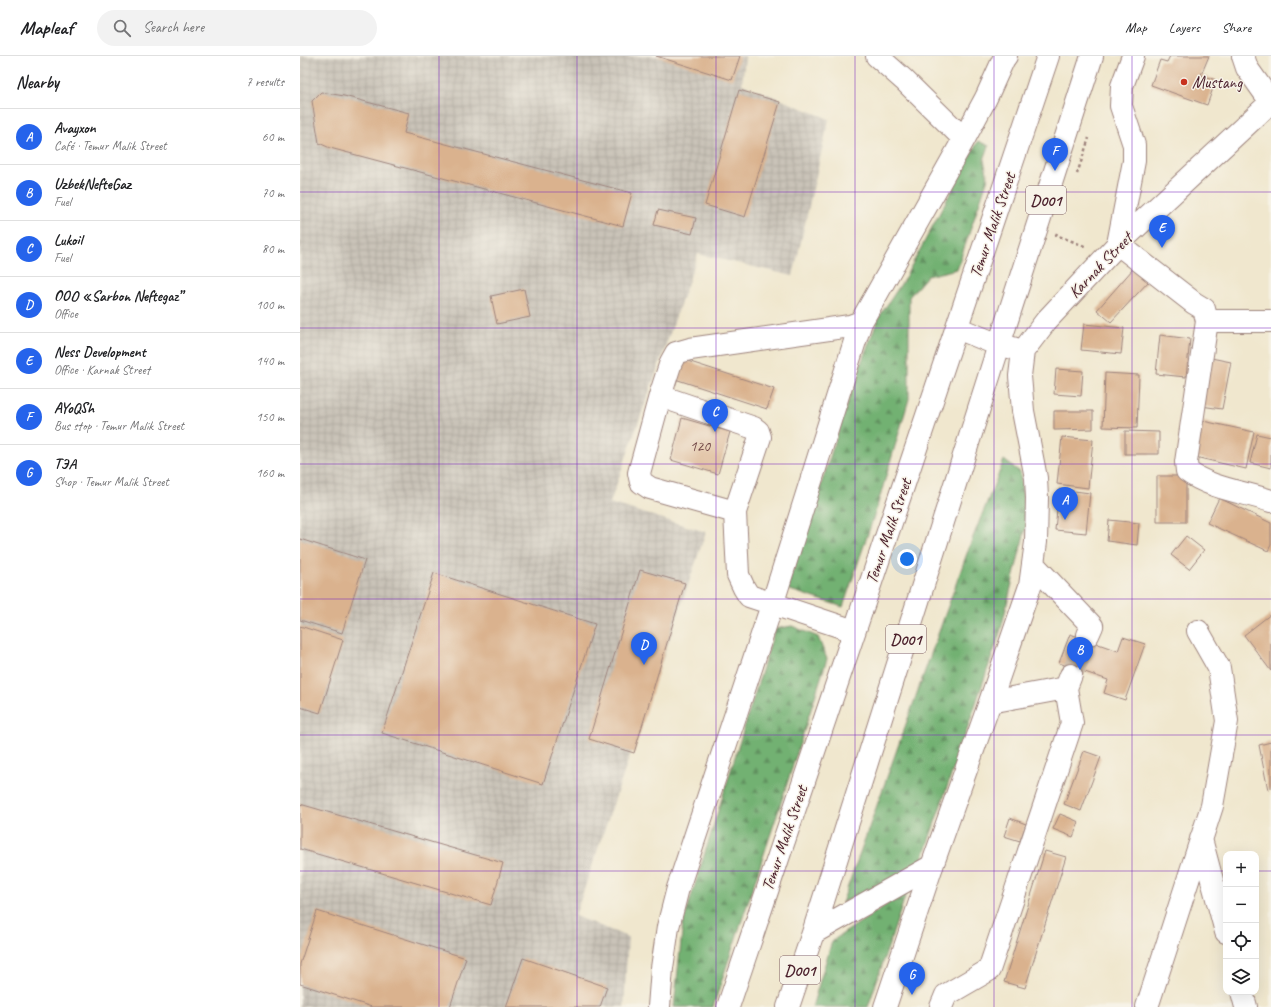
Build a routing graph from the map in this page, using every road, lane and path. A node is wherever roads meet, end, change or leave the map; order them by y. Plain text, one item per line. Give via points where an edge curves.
1 (877, 56) edge
2 (1006, 56) edge
3 (1048, 56) edge
4 (1092, 56) edge
5 (1133, 56) edge
6 (1243, 56) edge
7 (1271, 102) edge
8 (1089, 137) dead end
9 (964, 139) junction
10 (1075, 180) dead end
11 (1058, 230) dead end
12 (1111, 252) junction
13 (1207, 321) junction
14 (1271, 321) edge
15 (861, 322) junction
16 (957, 328) junction
17 (999, 345) junction
18 (1023, 351) junction
19 (660, 396) junction
20 (1271, 500) edge
21 (735, 512) junction
22 (1034, 565) junction
23 (772, 604) junction
24 (854, 631) junction
25 (1198, 631) dead end
26 (1088, 635) tunnel mouth
27 (990, 702) junction
28 (1201, 839) junction
29 (932, 866) junction
30 (1224, 923) edge
31 (813, 933) junction
32 (1243, 995) edge
33 (659, 1007) edge
34 (728, 1007) edge
35 (788, 1007) edge
36 (885, 1007) edge
37 (942, 1007) edge
38 (1147, 1007) edge
39 (1246, 1007) edge

1 - 9 main road
2 - 9 main road
3 - 16 main road, Temur Malik Street / D001
4 - 17 main road, D001
5 - 12 main road via 1122,86 1121,106 1134,145 1134,161
6 - 7 main road via 1247,68
7 - 12 main road, Karnak Street
8 - 10 path
9 - 15 main road
11 - 12 path via 1056,235 1093,249
12 - 13 main road via 1204,309
12 - 18 main road, Karnak Street via 1046,321
13 - 14 main road
13 - 20 main road via 1186,462 1187,471 1195,477 1229,489
15 - 19 main road via 850,326 676,353
15 - 23 main road
16 - 17 main road
16 - 24 main road, Temur Malik Street / D001
17 - 18 main road
17 - 31 main road, D001
18 - 22 main road via 1020,376 1036,478
19 - 21 main road via 639,473 641,482 650,488
19 - 21 main road via 758,431 760,437
21 - 23 main road via 738,575 749,596
22 - 26 main road via 1092,626
22 - 27 main road via 1030,586
23 - 24 main road
23 - 33 main road via 678,888 668,927
24 - 34 main road, Temur Malik Street / D001
25 - 28 main road via 1219,668 1227,721 1212,806
27 - 29 main road
27 - 37 main road via 1069,681 1072,723 989,970 946,995
28 - 30 main road
28 - 38 main road
29 - 31 main road
29 - 36 main road
31 - 35 main road, D001
32 - 39 main road

